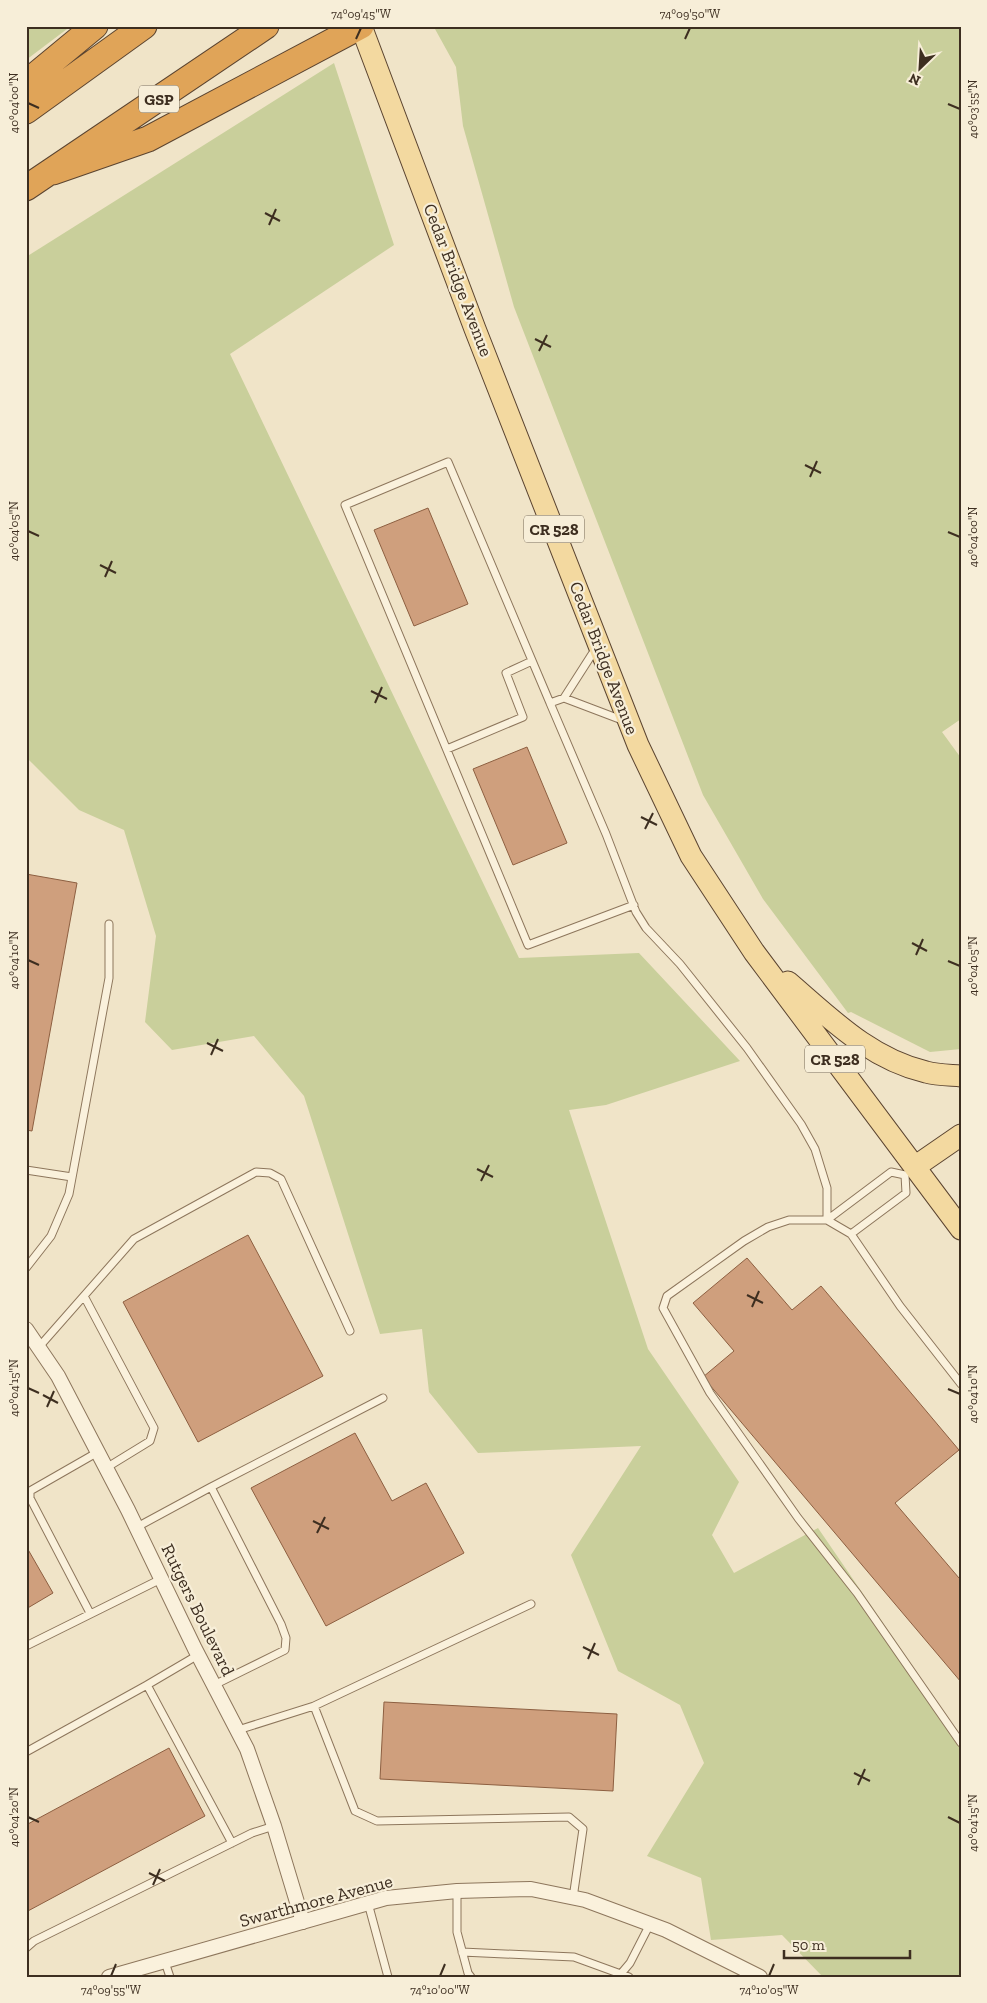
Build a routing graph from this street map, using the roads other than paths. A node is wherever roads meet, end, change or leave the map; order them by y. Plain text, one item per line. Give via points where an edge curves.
1 (95, 26) edge
2 (144, 26) edge
3 (266, 26) edge
4 (361, 26) edge
5 (26, 83) edge
6 (26, 111) edge
7 (53, 172) junction
8 (26, 188) edge
9 (598, 644) junction
10 (532, 661) junction
11 (564, 698) junction
12 (550, 703) junction
13 (629, 722) junction
14 (447, 749) junction
15 (634, 905) junction
16 (110, 924) dead end
17 (754, 952) junction
18 (961, 1076) edge
19 (961, 1135) edge
20 (26, 1170) edge
21 (911, 1171) junction
22 (72, 1177) junction
23 (827, 1220) junction
24 (961, 1228) edge
25 (851, 1234) junction
26 (26, 1268) edge
27 (84, 1296) junction
28 (26, 1329) edge
29 (350, 1331) dead end
30 (39, 1347) junction
31 (961, 1384) edge
32 (383, 1398) dead end
33 (98, 1452) junction
34 (106, 1468) junction
35 (211, 1487) junction
36 (136, 1527) junction
37 (161, 1579) junction
38 (531, 1604) dead end
39 (90, 1613) junction
40 (26, 1646) edge
41 (198, 1655) junction
42 (147, 1685) junction
43 (214, 1685) junction
44 (314, 1706) junction
45 (238, 1730) junction
46 (961, 1743) edge
47 (26, 1752) edge
48 (274, 1826) junction
49 (232, 1843) junction
50 (457, 1891) junction
51 (573, 1898) junction
52 (368, 1903) junction
53 (302, 1922) junction
54 (650, 1924) junction
55 (26, 1948) edge
56 (462, 1952) junction
57 (165, 1962) junction
58 (623, 1976) edge
59 (109, 1977) edge
60 (170, 1977) edge
61 (388, 1977) edge
62 (471, 1977) edge
63 (760, 1977) edge

1 - 5 highway
2 - 6 highway
3 - 7 highway, GSP
4 - 7 highway via 148,139
4 - 9 main road, Cedar Bridge Avenue / CR 528
7 - 8 highway, GSP
9 - 11 lane
9 - 13 main road, Cedar Bridge Avenue / CR 528
10 - 12 lane
10 - 14 lane via 506,672 523,717
10 - 14 lane via 448,462 345,506
11 - 12 lane
11 - 13 lane
12 - 15 lane
13 - 17 main road, Cedar Bridge Avenue / CR 528 via 691,856
14 - 15 lane via 528,945
15 - 23 lane via 646,928 680,964 747,1048 801,1124 815,1149 827,1188
16 - 22 lane via 108,978
17 - 18 main road via 867,1048 920,1071
17 - 21 main road, Cedar Bridge Avenue / CR 528
19 - 21 main road
20 - 22 lane
21 - 23 lane via 891,1172
21 - 24 main road, Cedar Bridge Avenue / CR 528
21 - 25 lane via 906,1193
22 - 26 lane via 69,1194 51,1236
23 - 25 lane
23 - 46 lane via 788,1220 768,1227 667,1296 663,1308 710,1393 798,1518 857,1593
25 - 31 lane via 900,1306
27 - 29 lane via 134,1240 256,1172 270,1173 282,1178
27 - 30 lane
27 - 34 lane via 154,1428 150,1441
28 - 30 street, Rutgers Boulevard
30 - 33 street, Rutgers Boulevard
32 - 35 lane
33 - 34 street, Rutgers Boulevard
33 - 39 lane via 30,1490 30,1498
34 - 36 street, Rutgers Boulevard
35 - 36 lane
35 - 43 lane via 281,1624 287,1645 279,1654
36 - 37 street, Rutgers Boulevard
37 - 39 lane
37 - 41 street, Rutgers Boulevard
38 - 44 lane
39 - 40 lane
41 - 42 lane
41 - 43 street, Rutgers Boulevard
42 - 47 lane
42 - 49 lane
43 - 45 street, Rutgers Boulevard
44 - 45 lane
44 - 51 lane via 355,1811 378,1822 570,1817 583,1829
45 - 48 street, Rutgers Boulevard
48 - 49 lane
48 - 53 street, Rutgers Boulevard
49 - 55 lane via 34,1941
50 - 51 street, Swarthmore Avenue via 531,1889
50 - 52 street, Swarthmore Avenue via 386,1898
50 - 56 lane via 457,1932
51 - 54 street, Swarthmore Avenue
52 - 53 street, Swarthmore Avenue
52 - 61 lane
53 - 57 street, Swarthmore Avenue
54 - 58 lane
54 - 63 street, Swarthmore Avenue
56 - 58 lane via 574,1957
56 - 62 lane
57 - 59 street, Swarthmore Avenue
57 - 60 lane

